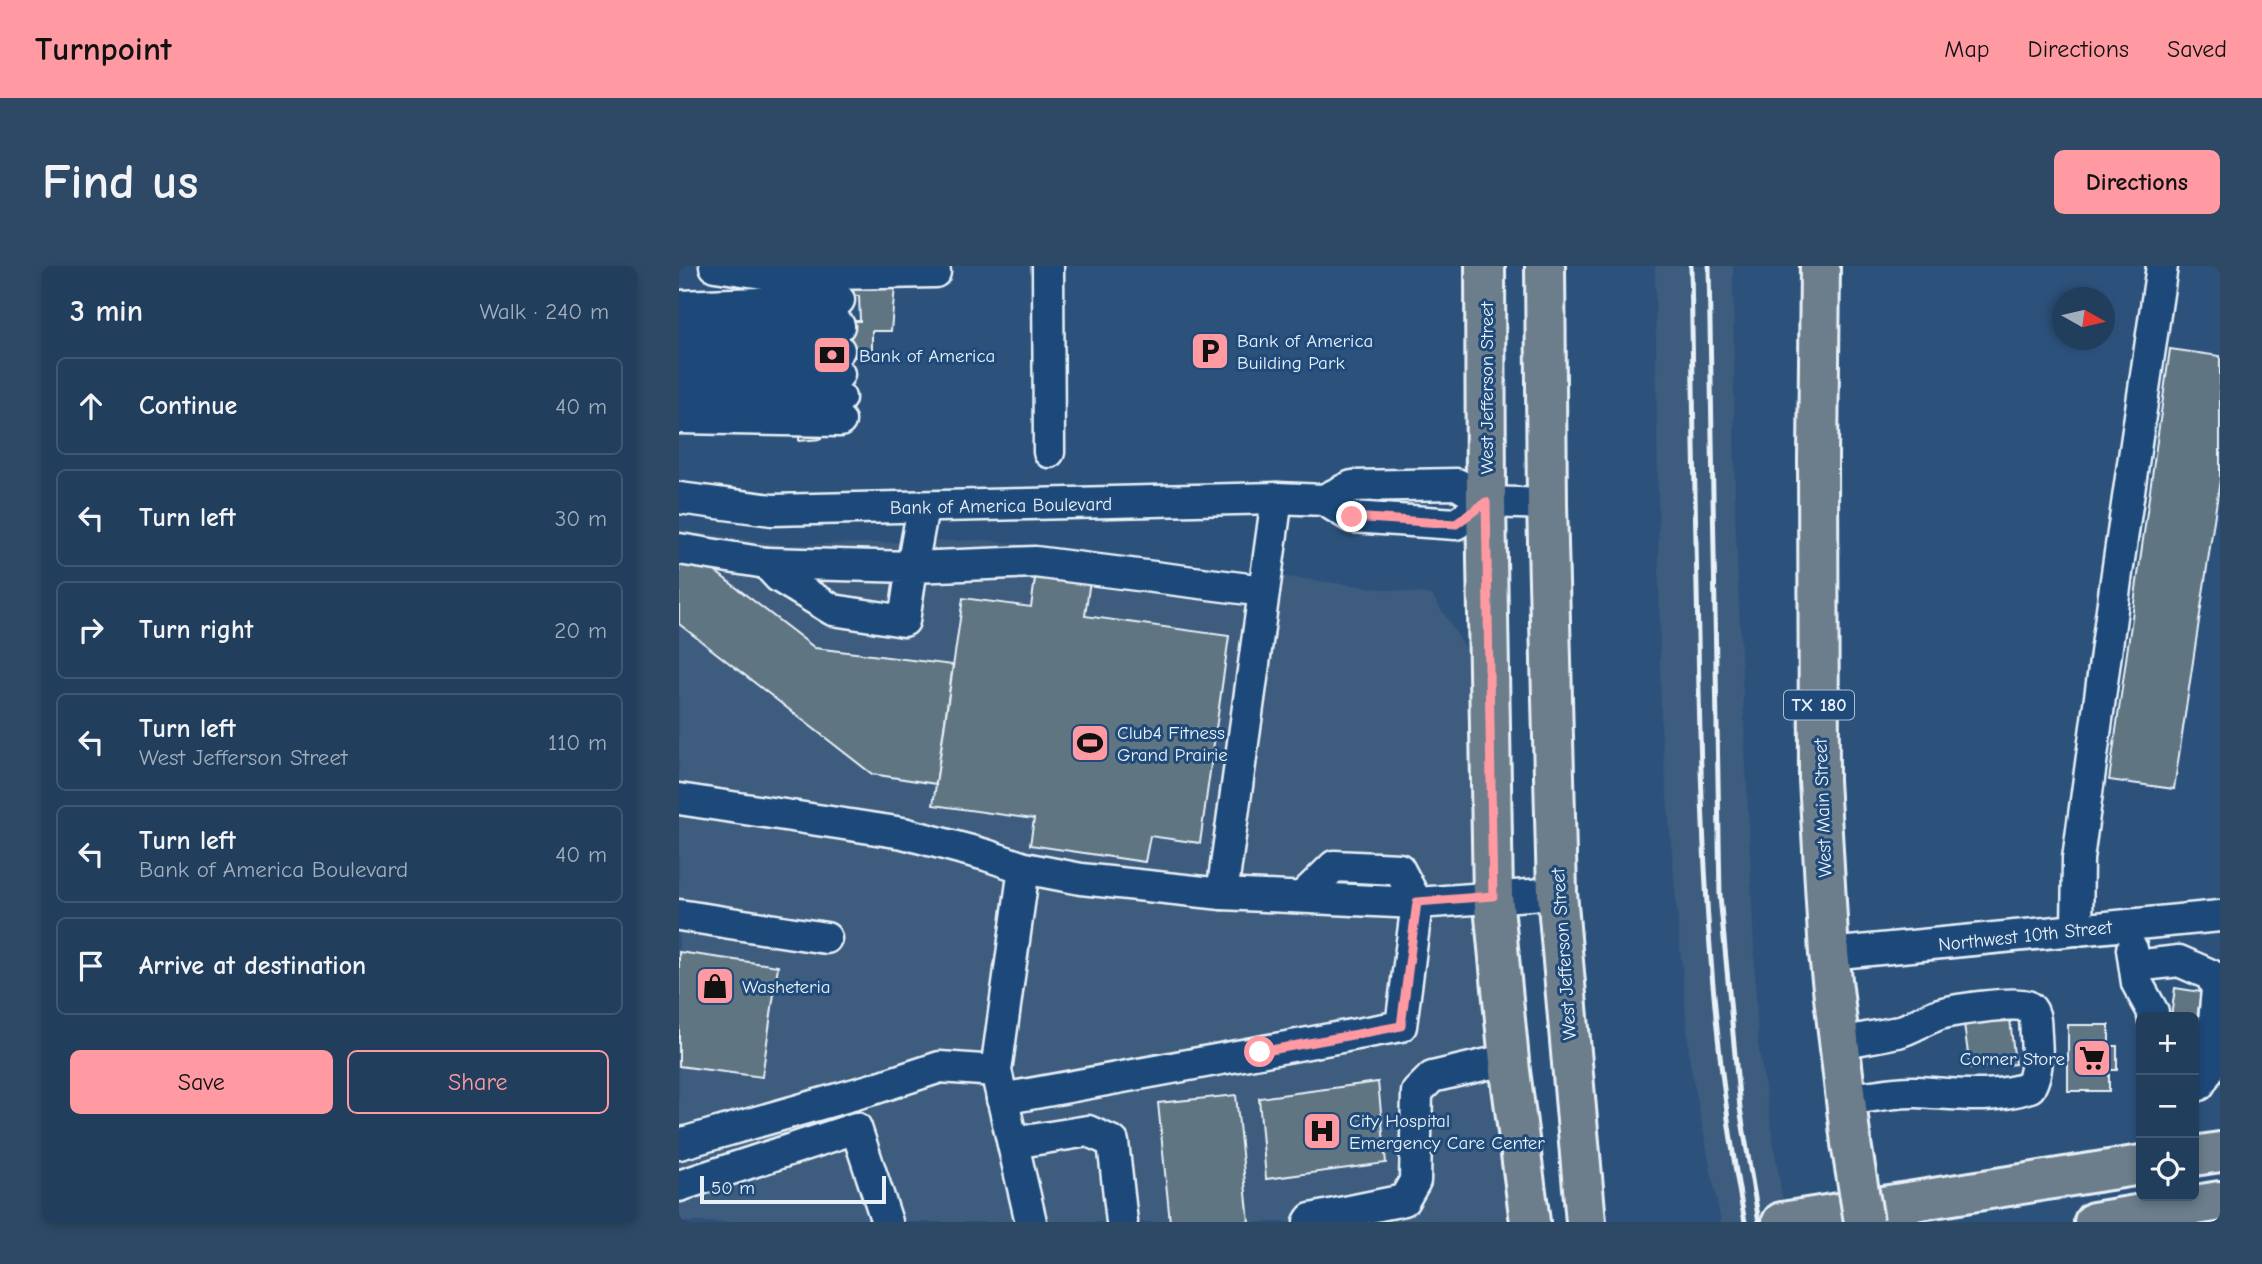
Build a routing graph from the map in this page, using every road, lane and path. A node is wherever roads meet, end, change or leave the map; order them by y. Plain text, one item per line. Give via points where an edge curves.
1 (1048, 266) edge
2 (1485, 266) edge
3 (1545, 266) edge
4 (1821, 266) edge
5 (2162, 266) edge
6 (736, 267) edge
7 (930, 269) edge
8 (679, 306) edge
9 (679, 328) edge
10 (679, 348) edge
11 (839, 362) junction
12 (679, 373) edge
13 (679, 395) edge
14 (679, 418) edge
15 (1048, 452) dead end
16 (679, 498) edge
17 (1277, 498) junction
18 (1486, 502) junction
19 (1547, 504) junction
20 (923, 507) junction
21 (679, 549) edge
22 (766, 564) junction
23 (912, 567) junction
24 (1264, 591) junction
25 (679, 799) edge
26 (1024, 868) junction
27 (1557, 892) junction
28 (1222, 894) junction
29 (1493, 896) junction
30 (1417, 902) junction
31 (679, 915) edge
32 (2220, 916) edge
33 (2129, 925) junction
34 (2077, 930) junction
35 (825, 938) dead end
36 (1829, 954) junction
37 (2135, 966) junction
38 (2218, 1004) edge
39 (2153, 1012) edge
40 (1840, 1043) junction
41 (1509, 1059) junction
42 (999, 1085) junction
43 (2199, 1085) edge
44 (849, 1095) junction
45 (1846, 1100) junction
46 (856, 1128) junction
47 (1013, 1143) junction
48 (679, 1144) edge
49 (2220, 1152) edge
50 (2199, 1155) edge
51 (2136, 1166) edge
52 (679, 1186) edge
53 (2220, 1201) edge
54 (1795, 1220) edge
55 (887, 1222) edge
56 (1031, 1222) edge
57 (1122, 1222) edge
58 (1309, 1222) edge
59 (1530, 1222) edge
60 (1586, 1222) edge
61 (1864, 1222) edge
62 (2094, 1222) edge

1 - 15 street
2 - 18 main road, West Jefferson Street
3 - 19 main road, West Jefferson Street
4 - 36 main road, West Main Street / TX 180 via 1819,780
5 - 34 street via 2078,859
6 - 7 street via 778,275
8 - 11 street
9 - 11 street
10 - 11 street
11 - 12 street
11 - 13 street
11 - 14 street
16 - 20 street, Bank of America Boulevard via 772,510
17 - 18 street, Bank of America Boulevard via 1324,500 1352,517 1456,524
17 - 20 street, Bank of America Boulevard
17 - 24 street
18 - 19 street
18 - 29 main road, West Jefferson Street
19 - 27 main road, West Jefferson Street
20 - 23 street
21 - 22 street
22 - 23 street
22 - 23 street via 833,610 904,621
23 - 24 street via 1035,562
24 - 28 street
25 - 26 street via 903,832
26 - 28 street
26 - 42 street
27 - 29 street
27 - 60 main road, West Jefferson Street
28 - 30 street
29 - 30 street
29 - 41 main road, West Jefferson Street
30 - 42 street via 1401,1026
31 - 35 street
32 - 33 street, Northwest 10th Street
33 - 34 street, Northwest 10th Street
33 - 37 street
34 - 36 street, Northwest 10th Street
36 - 40 main road, West Main Street / TX 180
37 - 38 street via 2179,961 2211,975
37 - 39 street via 2137,983
38 - 43 street via 2207,1072
40 - 45 main road, West Main Street / TX 180
40 - 45 street via 1899,1031 1957,1010 2017,1004 2034,1013 2037,1075 2030,1087 1967,1097 1916,1092
41 - 58 street via 1432,1077 1417,1092 1415,1181 1404,1200
41 - 59 main road, West Jefferson Street
42 - 44 street via 940,1067
42 - 47 street
44 - 46 street
44 - 48 street
45 - 61 main road, West Main Street / TX 180, bridge
46 - 52 street
46 - 55 street
47 - 56 street
47 - 57 street via 1088,1131 1113,1142
49 - 50 main road
51 - 54 main road
53 - 62 main road

